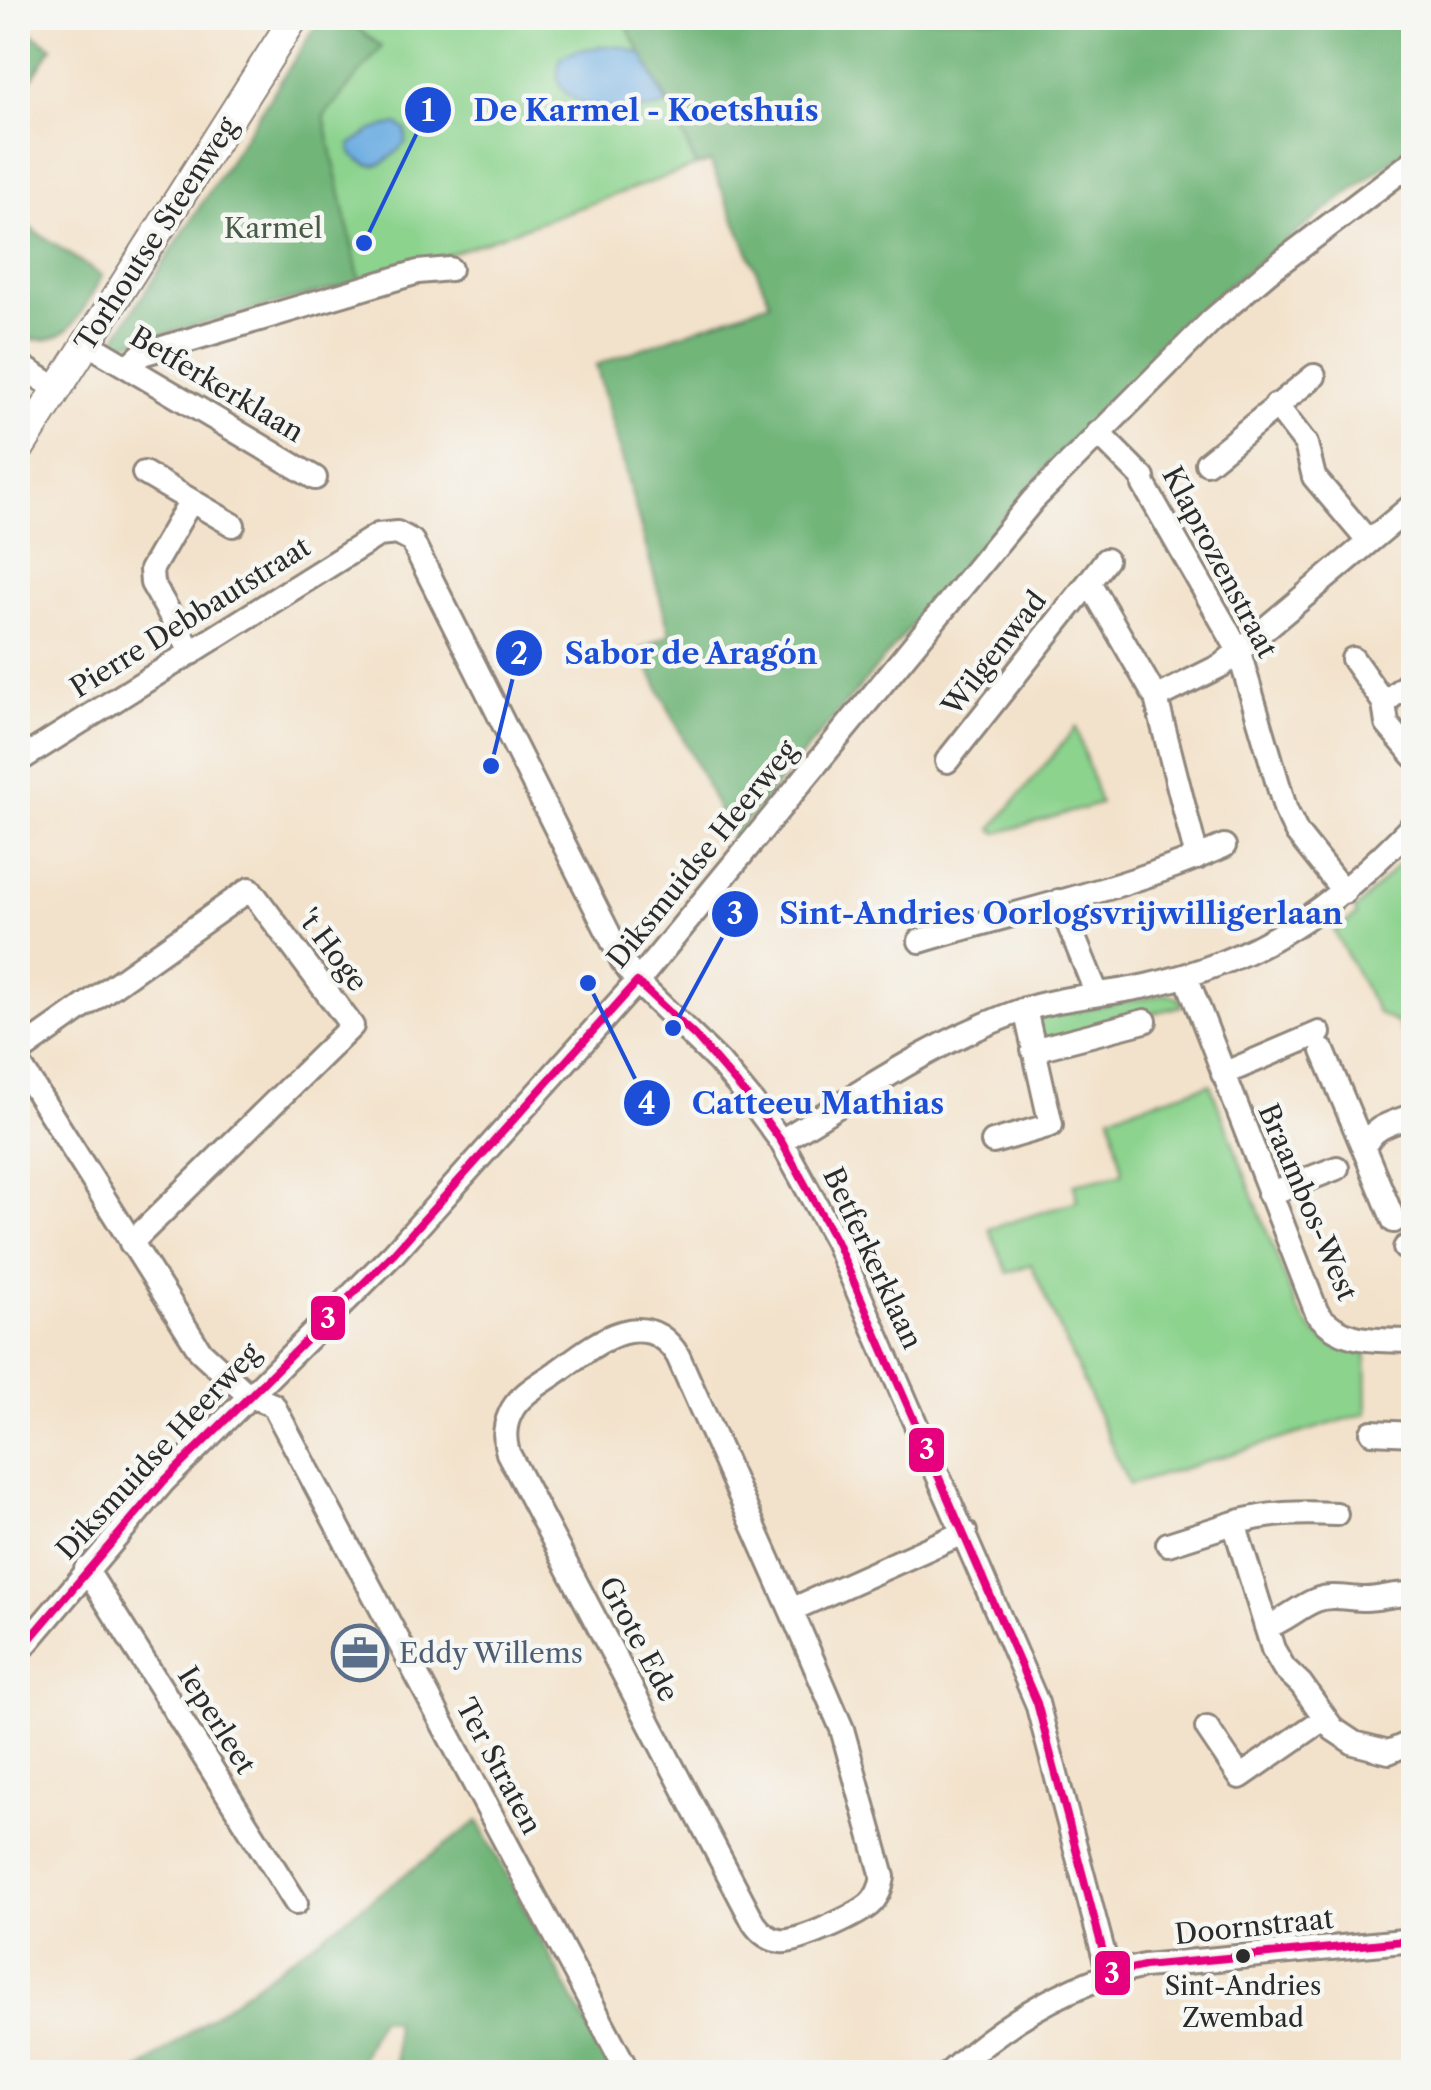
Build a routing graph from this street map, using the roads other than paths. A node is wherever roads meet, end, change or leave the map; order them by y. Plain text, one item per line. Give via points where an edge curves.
1 (294, 18) edge
2 (1414, 161) edge
3 (450, 269) dead end
4 (87, 343) junction
5 (18, 364) edge
6 (129, 366) junction
7 (1314, 376) dead end
8 (57, 389) junction
9 (1276, 406) junction
10 (1098, 433) junction
11 (18, 451) edge
12 (1207, 463) dead end
13 (144, 473) dead end
14 (315, 478) dead end
15 (190, 502) junction
16 (1414, 504) edge
17 (232, 526) dead end
18 (398, 533) joint
19 (1368, 541) junction
20 (1106, 560) dead end
21 (1089, 582) junction
22 (1238, 649) junction
23 (192, 653) junction
24 (1353, 659) dead end
25 (1414, 679) edge
26 (1156, 698) junction
27 (1384, 703) junction
28 (1414, 756) edge
29 (947, 761) dead end
30 (18, 762) edge
31 (1414, 824) edge
32 (1224, 846) dead end
33 (1197, 858) junction
34 (1344, 892) junction
35 (1059, 901) junction
36 (920, 941) dead end
37 (1186, 976) junction
38 (637, 982) junction
39 (1096, 994) junction
40 (1025, 1009) junction
41 (1145, 1021) dead end
42 (1034, 1050) junction
43 (18, 1052) edge
44 (18, 1062) edge
45 (1223, 1074) junction
46 (1414, 1116) edge
47 (781, 1141) junction
48 (993, 1142) dead end
49 (1364, 1148) junction
50 (1337, 1168) dead end
51 (1269, 1194) junction
52 (1394, 1221) dead end
53 (132, 1243) junction
54 (1414, 1341) edge
55 (248, 1395) junction
56 (1372, 1432) dead end
57 (1414, 1434) edge
58 (1336, 1514) dead end
59 (1234, 1523) junction
60 (965, 1532) junction
61 (1168, 1544) dead end
62 (86, 1568) junction
63 (1414, 1594) edge
64 (790, 1610) junction
65 (1266, 1627) junction
66 (18, 1650) edge
67 (1326, 1718) junction
68 (1207, 1728) dead end
69 (1414, 1741) edge
70 (296, 1903) dead end
71 (1414, 1940) edge
72 (1109, 1974) junction
73 (628, 2072) edge
74 (950, 2072) edge

1 - 4 main road, Torhoutse Steenweg
2 - 10 street, Diksmuidse Heerweg via 1212,320
3 - 6 street, Torhoutse Steenweg via 418,272 142,354
4 - 6 street, Betferkerklaan
4 - 8 main road, Torhoutse Steenweg
5 - 8 street
6 - 14 street, Betferkerklaan
7 - 9 street
8 - 11 main road, Torhoutse Steenweg
9 - 12 street
9 - 19 street via 1306,444 1314,477
10 - 22 street, Klaprozenstraat via 1143,478
10 - 38 street, Diksmuidse Heerweg via 982,560
13 - 15 street
15 - 17 street
15 - 23 street via 150,570
16 - 19 street
18 - 23 street, Pierre Debbautstraat via 378,535
18 - 38 street, Betferkerklaan via 417,547
19 - 22 street
20 - 21 street, Wilgenwad
21 - 26 street
21 - 29 street, Wilgenwad
22 - 26 street via 1222,665
22 - 34 street, Klaprozenstraat via 1286,810
23 - 30 street, Pierre Debbautstraat
24 - 27 street
25 - 27 street
26 - 33 street
27 - 28 street via 1388,724
31 - 34 street
32 - 33 street
33 - 35 street
34 - 37 street via 1264,945
35 - 36 street
35 - 39 street
37 - 39 street
37 - 45 street, Braambos-West
38 - 47 street, Betferkerklaan via 719,1062
38 - 55 street, Diksmuidse Heerweg via 393,1254
39 - 40 street
40 - 42 street
40 - 47 street via 925,1053
41 - 42 street
42 - 48 street via 1051,1125
43 - 53 street, 't Hoge via 250,889 352,1026
44 - 53 street
45 - 49 street via 1321,1042
45 - 51 street, Braambos-West
46 - 49 street via 1377,1129
47 - 60 street, Betferkerklaan via 836,1241
49 - 52 street
50 - 51 street
51 - 54 street, Braambos-West via 1322,1319 1353,1338
53 - 55 street via 201,1352
55 - 62 street, Diksmuidse Heerweg
55 - 73 street, Ter Straten via 273,1405
56 - 57 street
58 - 59 street via 1294,1512
59 - 61 street
59 - 65 street
60 - 64 street
60 - 72 street, Betferkerklaan via 1047,1732
62 - 66 street, Diksmuidse Heerweg
62 - 70 street, Ieperleet
63 - 65 street via 1328,1596
64 - 64 street, Grote Ede via 842,1730 884,1872 868,1905 786,1942 754,1923 508,1453 506,1427 515,1405 611,1335 640,1331 666,1341
65 - 67 street via 1284,1668
67 - 68 street via 1240,1777
67 - 69 street via 1343,1736 1381,1751
71 - 72 street, Doornstraat
72 - 74 street, Doornstraat via 999,2031

